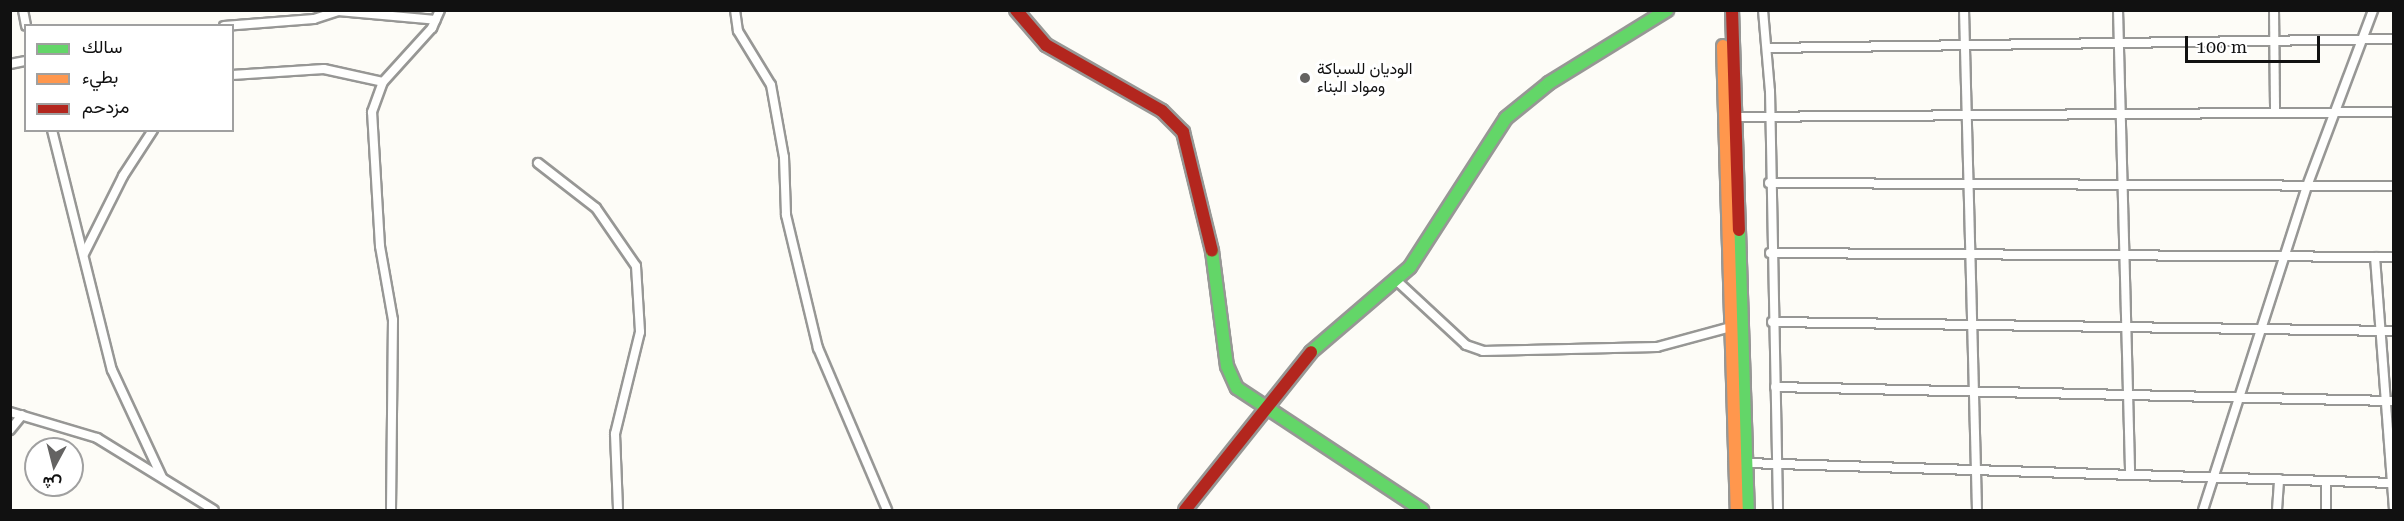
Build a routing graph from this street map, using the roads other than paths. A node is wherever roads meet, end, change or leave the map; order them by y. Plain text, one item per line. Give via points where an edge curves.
1 (440, 10) edge
2 (735, 10) edge
3 (1016, 10) edge
4 (1667, 10) edge
5 (1721, 10) edge
6 (1732, 10) edge
7 (1763, 10) edge
8 (1964, 10) edge
9 (2118, 10) edge
10 (2274, 10) edge
11 (2373, 10) edge
12 (358, 11) edge
13 (436, 20) junction
14 (234, 25) edge
15 (2394, 39) edge
16 (2363, 40) junction
17 (2274, 41) junction
18 (2119, 43) junction
19 (1965, 46) junction
20 (1767, 48) junction
21 (234, 75) edge
22 (383, 81) junction
23 (2394, 112) edge
24 (2275, 113) junction
25 (2336, 113) junction
26 (2124, 114) junction
27 (1770, 116) junction
28 (1965, 116) junction
29 (1735, 117) junction
30 (53, 132) edge
31 (152, 132) edge
32 (538, 163) dead end
33 (1768, 183) junction
34 (1967, 186) junction
35 (2122, 186) junction
36 (2307, 186) junction
37 (2394, 186) edge
38 (1770, 253) junction
39 (84, 254) junction
40 (1970, 254) junction
41 (2125, 255) junction
42 (2284, 257) junction
43 (2375, 258) junction
44 (2394, 258) edge
45 (1397, 281) junction
46 (1772, 322) junction
47 (1973, 324) junction
48 (2127, 326) junction
49 (1731, 327) junction
50 (2261, 327) junction
51 (2380, 331) junction
52 (2394, 331) edge
53 (1775, 387) junction
54 (1975, 392) junction
55 (2129, 395) junction
56 (2240, 399) junction
57 (2390, 401) edge
58 (1266, 405) junction
59 (10, 412) edge
60 (22, 415) junction
61 (10, 430) edge
62 (1746, 463) junction
63 (1777, 464) junction
64 (1976, 468) junction
65 (2130, 471) junction
66 (2215, 475) junction
67 (162, 477) junction
68 (2279, 479) junction
69 (2326, 481) junction
70 (2393, 483) edge
71 (2394, 507) edge
72 (214, 510) edge
73 (391, 510) edge
74 (618, 510) edge
75 (887, 510) edge
76 (1185, 510) edge
77 (1422, 510) edge
78 (1737, 510) edge
79 (1748, 510) edge
80 (1778, 510) edge
81 (1977, 510) edge
82 (2203, 510) edge
83 (2277, 510) edge
84 (2326, 510) edge

1 - 13 street
2 - 75 street via 738,31 771,85 784,156 786,215 818,348
3 - 58 main road via 1046,45 1162,111 1184,132 1218,277 1227,366 1237,388
4 - 45 main road via 1543,87 1506,118 1420,255
5 - 49 main road
6 - 29 main road
7 - 20 street
8 - 19 street
9 - 18 street
10 - 17 street
11 - 16 street
12 - 13 street
12 - 14 street
13 - 22 street
15 - 16 street
16 - 17 street
16 - 25 street
17 - 18 street
17 - 24 street
18 - 19 street
18 - 26 street
19 - 20 street
19 - 28 street
20 - 27 street
21 - 22 street via 324,69
22 - 73 street via 371,128 380,246 393,320
23 - 25 street
24 - 25 street
24 - 26 street
25 - 36 street
26 - 28 street
26 - 35 street
27 - 28 street
27 - 29 street
27 - 33 street
28 - 34 street
29 - 62 main road
30 - 39 street
31 - 39 street via 123,176
32 - 74 street via 596,208 636,266 640,332 615,434
33 - 34 street
33 - 38 street
34 - 35 street
34 - 40 street
35 - 36 street
35 - 41 street
36 - 37 street
36 - 42 street
38 - 40 street
38 - 46 street
39 - 67 street via 112,370
40 - 41 street
40 - 47 street
41 - 42 street
41 - 48 street
42 - 43 street
42 - 50 street
43 - 44 street
43 - 51 street
45 - 49 street via 1466,345 1483,351 1656,347
45 - 58 main road via 1309,352
46 - 47 street
46 - 53 street
47 - 48 street
47 - 54 street
48 - 50 street
48 - 55 street
49 - 78 main road
50 - 51 street
50 - 56 street
51 - 52 street
51 - 57 street
53 - 54 street
53 - 63 street
54 - 55 street
54 - 64 street
55 - 56 street
55 - 65 street
56 - 57 street
56 - 66 street
57 - 70 street
58 - 76 main road
58 - 77 main road
59 - 60 street
60 - 61 street
60 - 67 street via 84,431
62 - 63 street
62 - 79 main road
63 - 64 street
63 - 80 street
64 - 65 street
64 - 81 street
65 - 66 street
66 - 68 street
66 - 82 street
67 - 72 street
68 - 69 street
68 - 83 street
69 - 70 street
69 - 84 street
70 - 71 street

